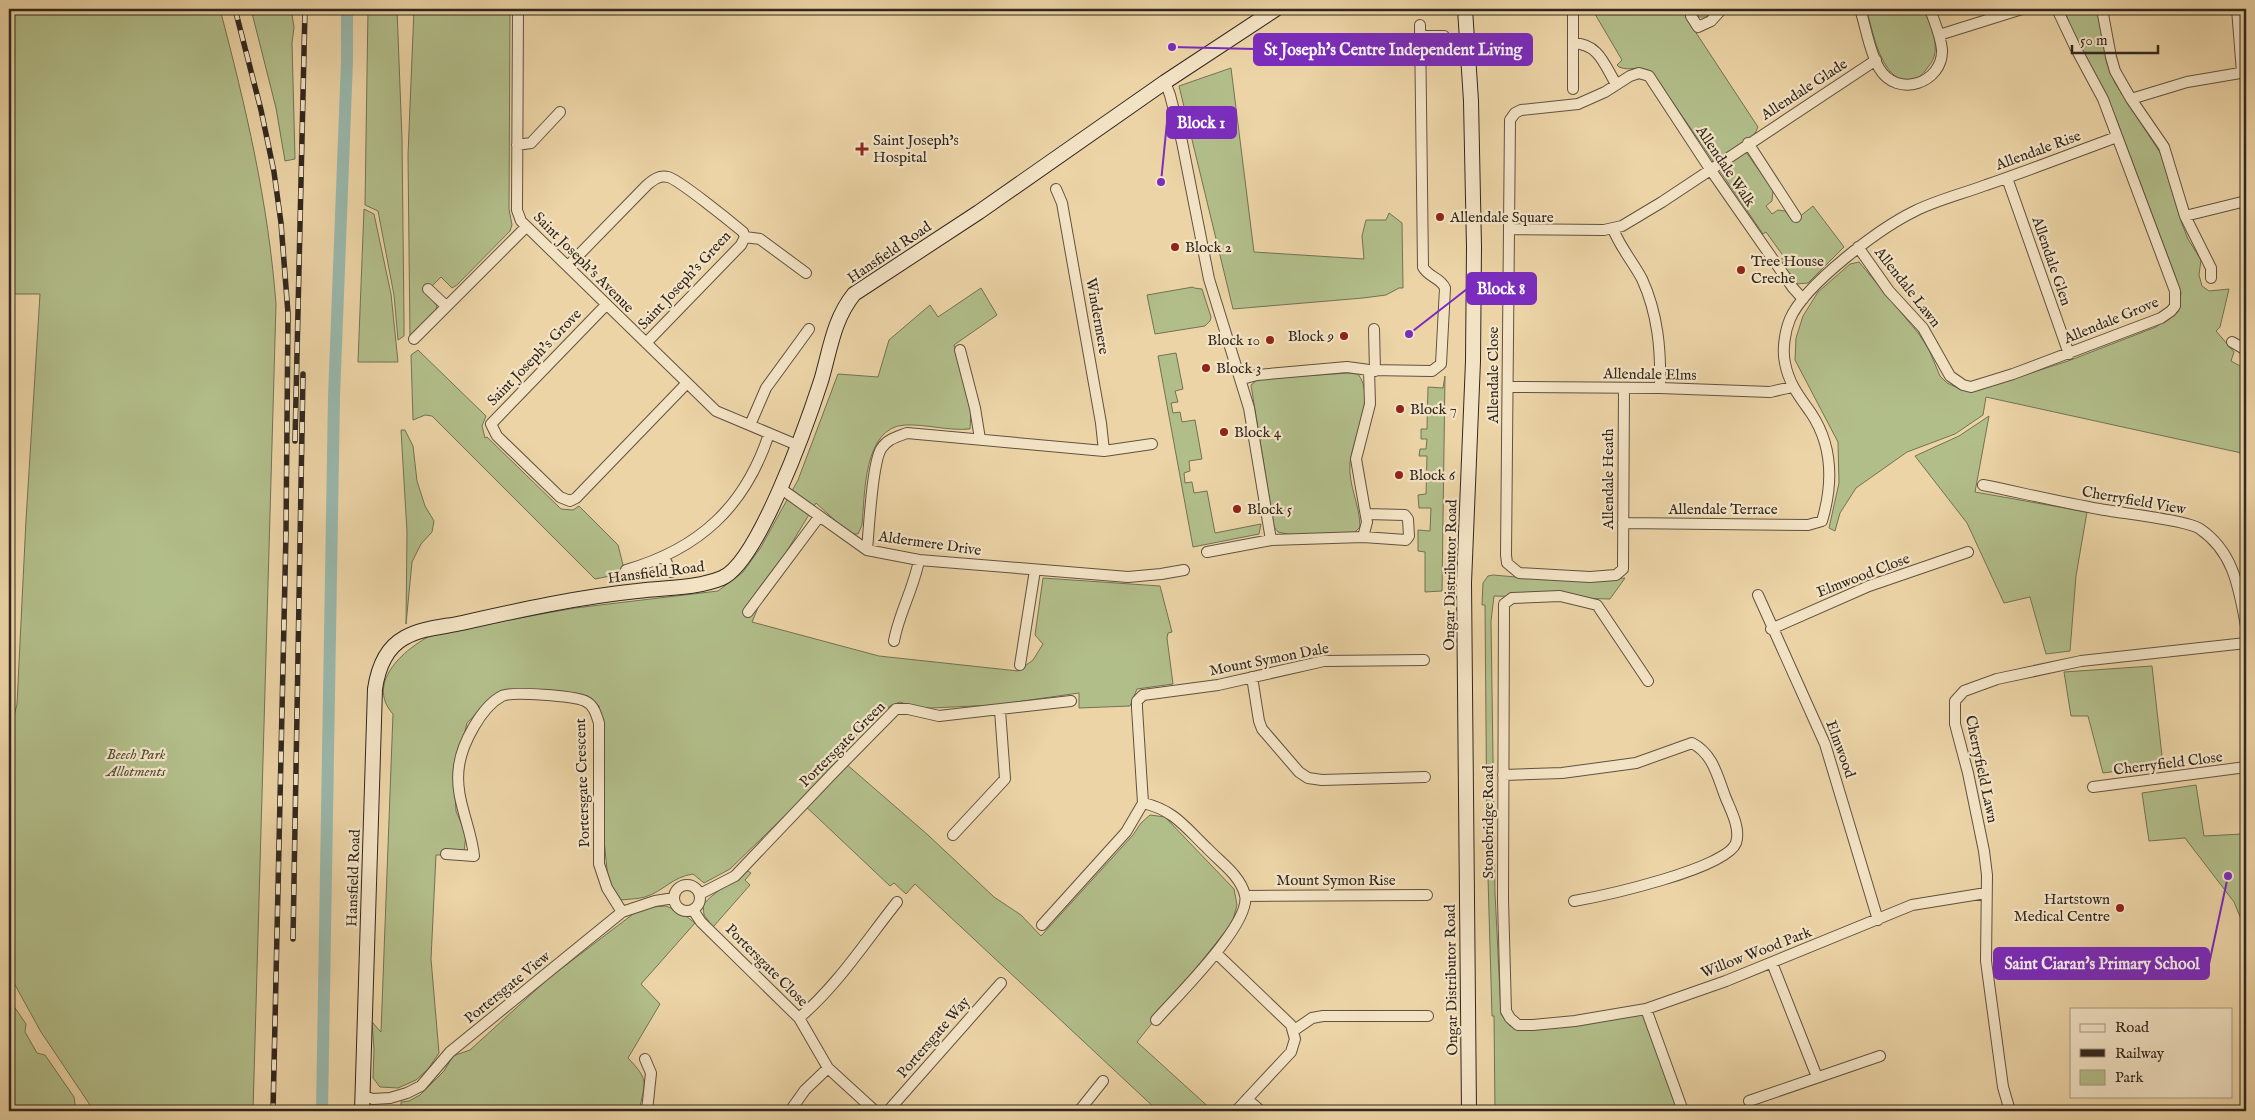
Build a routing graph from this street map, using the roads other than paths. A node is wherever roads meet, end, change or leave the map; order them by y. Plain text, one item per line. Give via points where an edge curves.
1 (518, 9) edge
2 (1276, 9) edge
3 (1465, 9) edge
4 (1573, 9) edge
5 (1722, 9) edge
6 (1860, 9) edge
7 (1930, 9) edge
8 (2022, 9) edge
9 (2057, 9) edge
10 (2102, 9) edge
11 (2237, 9) edge
12 (1691, 16) dead end
13 (1420, 25) dead end
14 (1939, 35) junction
15 (1421, 36) junction
16 (1444, 36) dead end
17 (1573, 43) junction
18 (1876, 60) junction
19 (2244, 72) edge
20 (1165, 82) junction
21 (1616, 84) junction
22 (1573, 89) dead end
23 (2131, 99) junction
24 (560, 112) dead end
25 (2117, 137) junction
26 (1748, 143) junction
27 (517, 145) junction
28 (1710, 169) junction
29 (2007, 178) junction
30 (1056, 189) dead end
31 (2246, 201) edge
32 (2185, 216) junction
33 (1796, 217) dead end
34 (526, 227) junction
35 (1614, 228) junction
36 (1509, 229) junction
37 (745, 238) junction
38 (1858, 248) junction
39 (568, 266) junction
40 (806, 273) dead end
41 (2211, 278) dead end
42 (428, 289) dead end
43 (1802, 299) junction
44 (606, 305) junction
45 (446, 306) junction
46 (809, 329) dead end
47 (1374, 329) dead end
48 (414, 339) dead end
49 (2232, 342) dead end
50 (646, 343) junction
51 (960, 350) dead end
52 (2246, 350) edge
53 (2068, 354) junction
54 (1372, 370) junction
55 (1242, 379) junction
56 (687, 383) junction
57 (1508, 387) junction
58 (1792, 387) junction
59 (1971, 387) joint
60 (1660, 388) junction
61 (1624, 389) junction
62 (750, 425) junction
63 (769, 434) junction
64 (980, 439) junction
65 (1152, 444) dead end
66 (797, 445) junction
67 (1104, 450) junction
68 (1983, 485) dead end
69 (780, 488) junction
70 (1366, 514) junction
71 (819, 517) junction
72 (1822, 521) joint
73 (1623, 523) junction
74 (1363, 538) junction
75 (1270, 540) junction
76 (867, 550) junction
77 (1206, 552) dead end
78 (1968, 552) dead end
79 (664, 556) junction
80 (919, 560) junction
81 (1623, 569) joint
82 (626, 570) dead end
83 (1035, 570) junction
84 (1184, 570) dead end
85 (671, 572) dead end
86 (1758, 596) dead end
87 (748, 612) dead end
88 (2246, 626) edge
89 (1771, 629) junction
90 (894, 641) dead end
91 (2246, 643) edge
92 (1424, 660) dead end
93 (1020, 665) dead end
94 (1252, 677) junction
95 (1648, 681) dead end
96 (1072, 701) dead end
97 (1000, 710) junction
98 (2246, 767) edge
99 (1503, 775) junction
100 (1425, 777) dead end
101 (2093, 787) dead end
102 (1143, 803) junction
103 (953, 835) dead end
104 (446, 854) dead end
105 (1986, 893) junction
106 (700, 894) junction
107 (1426, 895) dead end
108 (1245, 896) junction
109 (674, 898) junction
110 (1574, 901) dead end
111 (897, 902) dead end
112 (693, 910) junction
113 (622, 912) junction
114 (1878, 920) junction
115 (1042, 925) dead end
116 (1216, 953) junction
117 (1772, 963) junction
118 (1001, 983) dead end
119 (1646, 1009) junction
120 (1428, 1016) dead end
121 (799, 1018) junction
122 (1156, 1020) dead end
123 (1533, 1024) joint
124 (1293, 1031) junction
125 (1880, 1056) dead end
126 (644, 1059) dead end
127 (828, 1068) junction
128 (1816, 1077) junction
129 (1103, 1081) dead end
130 (363, 1096) junction
131 (1247, 1100) junction
132 (1749, 1101) dead end
133 (362, 1111) edge
134 (647, 1111) edge
135 (790, 1111) edge
136 (875, 1111) edge
137 (888, 1111) edge
138 (1078, 1111) edge
139 (1236, 1111) edge
140 (1261, 1111) edge
141 (1469, 1111) edge
142 (1684, 1111) edge
143 (2010, 1111) edge

1 - 27 street, Saint Joseph's Avenue
2 - 20 street, Hansfield Road
3 - 141 street, Ongar Distributor Road via 1474,238 1473,361 1464,583
4 - 17 street
5 - 12 street via 1711,21 1698,27
6 - 18 street
7 - 14 street
8 - 14 street
9 - 25 street via 2103,99
10 - 23 street via 2113,65
11 - 19 street
13 - 15 street
14 - 18 street via 1941,60 1929,76 1914,85 1894,83 1879,68
15 - 16 street
15 - 54 street via 1423,267 1440,280 1444,288 1441,364 1432,371
17 - 21 street via 1594,48
17 - 22 street
18 - 26 street, Allendale Glade
19 - 23 street via 2187,82
20 - 55 street via 1182,142 1209,279
20 - 66 street, Hansfield Road via 979,212 854,294 836,325 821,381
21 - 28 street, Allendale Walk via 1639,73 1649,76
21 - 36 street, Allendale Close via 1578,104 1515,113 1510,120
23 - 32 street via 2164,147
24 - 27 street via 531,143
25 - 29 street, Allendale Rise
25 - 53 street, Allendale Grove via 2175,291 2175,306 2160,318
26 - 28 street, Allendale Glade
26 - 33 street
27 - 34 street, Saint Joseph's Avenue via 517,210
28 - 35 street, Allendale Glade via 1636,218
28 - 43 street, Allendale Walk
29 - 38 street, Allendale Rise via 1915,211
29 - 53 street, Allendale Glen
30 - 67 street, Windermere via 1062,203
31 - 32 street
32 - 41 street via 2211,268
34 - 39 street, Saint Joseph's Avenue
34 - 45 street
35 - 36 street
35 - 60 street via 1641,277 1658,325
36 - 57 street, Allendale Close
37 - 39 street, Saint Joseph's Green via 742,232 689,190 668,177 662,177 647,185
37 - 40 street, Saint Joseph's Green via 760,238
37 - 50 street, Saint Joseph's Green
38 - 43 street, Allendale Rise
38 - 59 street, Allendale Lawn via 1889,292 1928,336 1950,376
39 - 44 street, Saint Joseph's Avenue
42 - 45 street
43 - 58 street, Allendale Rise via 1785,338 1784,361
44 - 50 street, Saint Joseph's Avenue
44 - 56 street, Saint Joseph's Grove via 491,424 497,436 560,497 570,501 576,498
45 - 48 street
46 - 62 street via 803,343 766,388
47 - 54 street
49 - 52 street
50 - 56 street, Saint Joseph's Avenue
51 - 64 street
53 - 59 street, Allendale Grove
54 - 55 street via 1308,370
54 - 70 street via 1370,404 1356,459
55 - 75 street
56 - 62 street, Saint Joseph's Avenue via 716,411
57 - 61 street, Allendale Elms
57 - 81 street, Allendale Close via 1507,563 1519,573 1590,577 1616,575
58 - 60 street, Allendale Elms via 1770,392
58 - 72 street, Allendale Rise via 1818,426 1827,448 1829,494
60 - 61 street, Allendale Elms
61 - 73 street, Allendale Heath
62 - 63 street, Saint Joseph's Avenue
63 - 66 street, Saint Joseph's Avenue
63 - 79 street via 755,469 736,500 711,527
64 - 67 street
64 - 76 street via 907,433 890,438 881,450 875,476
65 - 67 street
66 - 69 street, Hansfield Road
68 - 88 street, Cherryfield View via 2197,527 2230,561
69 - 71 street, Aldermere Drive
69 - 130 street, Hansfield Road via 763,525 739,563 725,577 700,585 608,595 419,631 404,638 386,657 378,673 376,689
70 - 74 street
70 - 74 street via 1405,516 1409,536 1406,540
71 - 76 street, Aldermere Drive
71 - 87 street
72 - 73 street, Allendale Terrace via 1808,525
73 - 81 street, Allendale Heath
74 - 75 street
75 - 77 street
76 - 80 street, Aldermere Drive
78 - 89 street, Elmwood Close via 1869,586
79 - 82 street via 655,562
79 - 85 street
80 - 83 street, Aldermere Drive
80 - 90 street
83 - 84 street, Aldermere Drive via 1128,577
83 - 93 street
86 - 89 street, Elmwood
89 - 114 street, Elmwood via 1825,744
91 - 105 street, Cherryfield Lawn via 2082,661 1997,679 1964,691 1955,701 1953,712 1984,851
92 - 94 street, Mount Symon Dale via 1324,661
94 - 100 street via 1262,729 1308,778
94 - 102 street, Mount Symon Dale via 1218,685 1151,693 1137,701
95 - 99 street, Stonebridge Road via 1597,604 1560,596 1507,600 1504,604
96 - 97 street, Portersgate Green
97 - 103 street via 1005,779
97 - 106 street, Portersgate Green via 939,716 908,709 896,710 735,876
98 - 101 street, Cherryfield Close
99 - 110 street via 1562,773 1636,763 1692,742 1712,760 1738,831 1736,843 1728,852 1670,878
99 - 123 street, Stonebridge Road via 1506,1011 1518,1025
102 - 108 street via 1169,812 1239,880
102 - 115 street via 1126,832
104 - 113 street, Portersgate Crescent via 474,856 460,800 459,766 472,728 488,708 503,695 548,694 585,701 594,708 598,722 599,864 607,888
105 - 114 street, Willow Wood Park via 1912,905
105 - 143 street, Cherryfield Lawn via 1986,961
106 - 109 street via 693,886 684,885 676,891
106 - 112 street via 699,905
107 - 108 street, Mount Symon Rise
108 - 116 street via 1245,907 1239,921
109 - 112 street via 680,908
109 - 113 street, Portersgate View
111 - 121 street via 830,987
112 - 121 street, Portersgate Close via 700,922
113 - 130 street, Portersgate View via 450,1052 422,1086 390,1098
114 - 117 street, Willow Wood Park
116 - 122 street
116 - 124 street
117 - 119 street, Willow Wood Park
117 - 128 street
118 - 137 street, Portersgate Way
119 - 123 street, Willow Wood Park via 1575,1021
119 - 142 street
120 - 124 street via 1323,1016 1312,1018
121 - 127 street, Portersgate Close
124 - 131 street via 1292,1052
125 - 128 street
126 - 134 street via 651,1073
127 - 135 street via 805,1090
127 - 136 street, Portersgate Close
128 - 132 street
129 - 138 street
130 - 133 street, Hansfield Road
131 - 139 street
131 - 140 street

